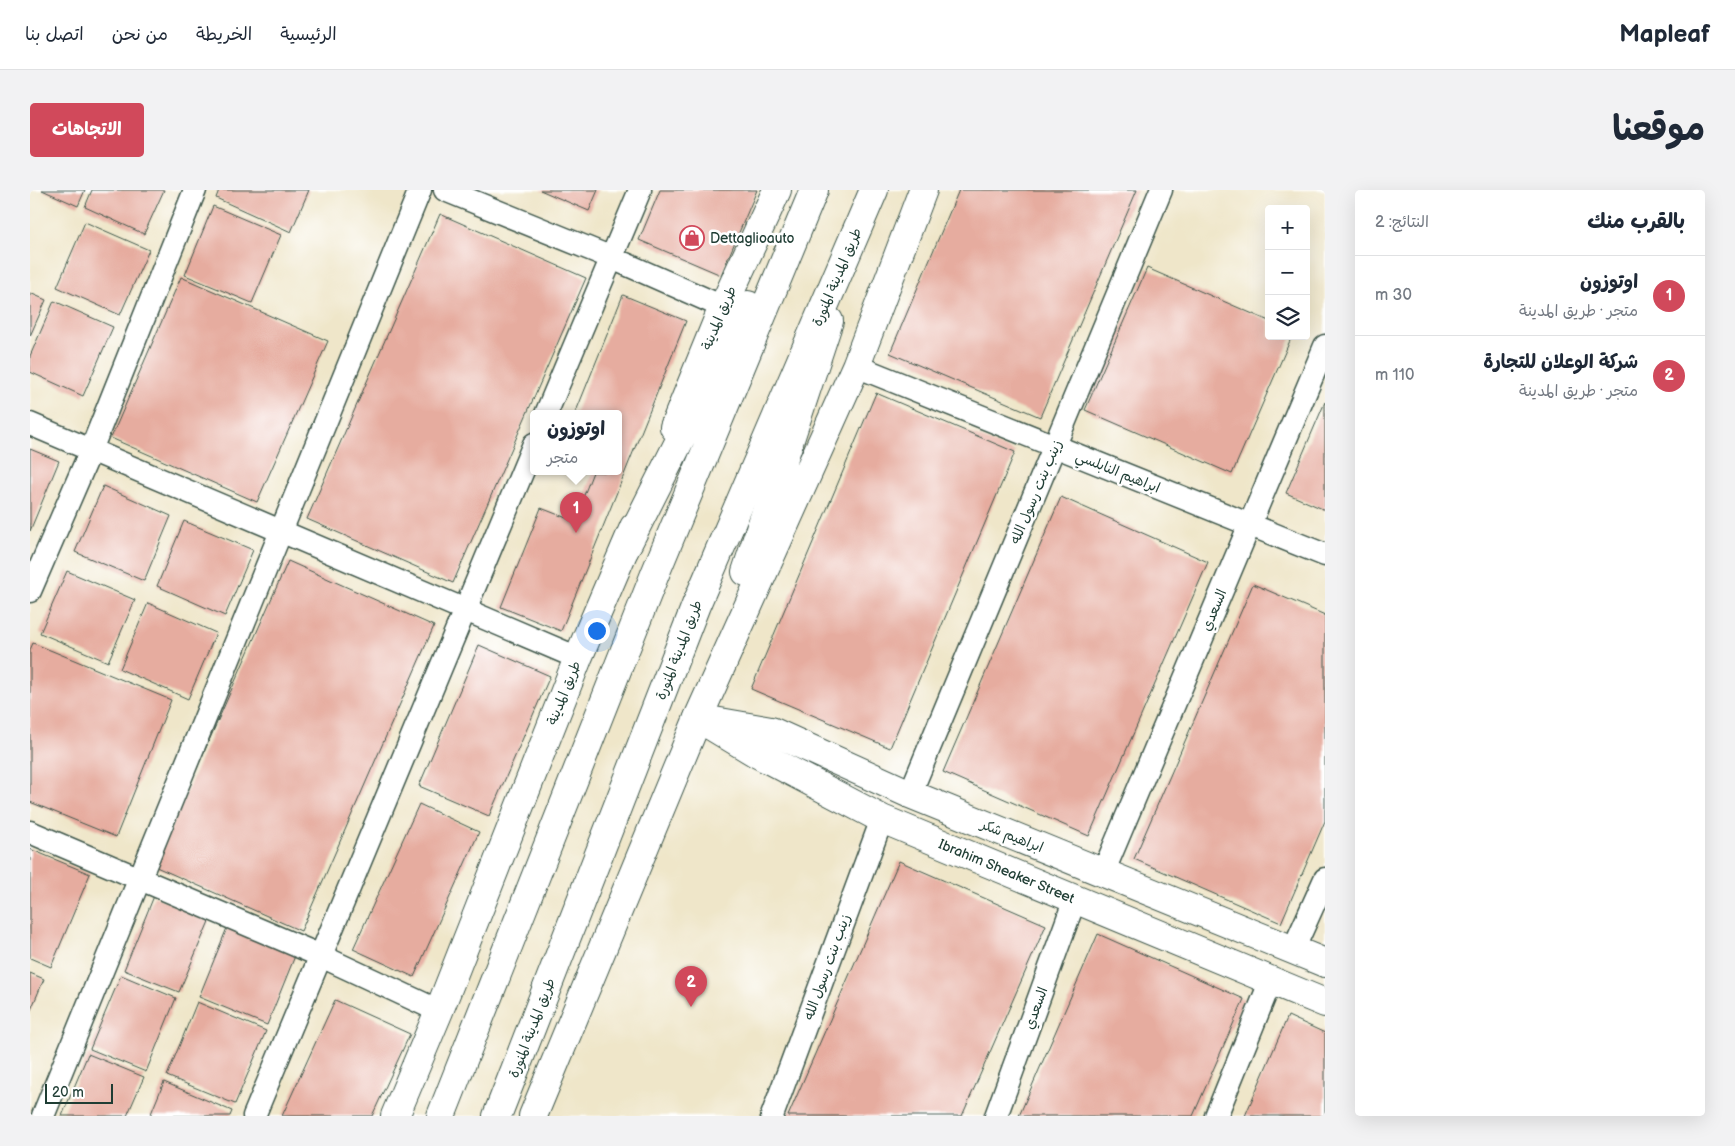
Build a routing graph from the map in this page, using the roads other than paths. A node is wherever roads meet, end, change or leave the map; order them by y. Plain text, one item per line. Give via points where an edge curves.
1 (195, 190) edge
2 (420, 190) edge
3 (445, 190) edge
4 (640, 190) edge
5 (777, 190) edge
6 (806, 190) edge
7 (814, 190) edge
8 (923, 190) edge
9 (1161, 190) edge
10 (871, 198) edge
11 (612, 258) junction
12 (723, 307) junction
13 (1325, 346) edge
14 (856, 366) junction
15 (548, 410) edge
16 (30, 424) edge
17 (1054, 447) junction
18 (91, 450) junction
19 (530, 454) edge
20 (1250, 525) junction
21 (282, 530) junction
22 (625, 549) junction
23 (1325, 555) edge
24 (30, 591) edge
25 (465, 608) junction
26 (578, 658) junction
27 (698, 718) junction
28 (910, 794) junction
29 (882, 819) junction
30 (30, 832) edge
31 (1103, 873) junction
32 (1325, 878) edge
33 (140, 879) junction
34 (1075, 899) junction
35 (1189, 908) junction
36 (1178, 942) junction
37 (1293, 950) junction
38 (321, 956) junction
39 (1325, 963) edge
40 (1271, 980) junction
41 (1325, 1002) edge
42 (439, 1011) junction
43 (43, 1116) edge
44 (254, 1116) edge
45 (395, 1116) edge
46 (441, 1116) edge
47 (497, 1116) edge
48 (533, 1116) edge
49 (772, 1116) edge
50 (996, 1116) edge
51 (1216, 1116) edge

1 - 18 street
2 - 21 street
3 - 11 street
4 - 11 street
5 - 12 main road, طريق المدينة
6 - 22 main road
7 - 46 main road via 655,574
8 - 14 main road
9 - 17 street, زينب بنت رسول الله
10 - 27 main road
10 - 47 main road, طريق المدينة المنورة via 696,605
11 - 12 street
11 - 15 street
12 - 22 main road, طريق المدينة
13 - 20 street, السعدي
14 - 17 street, ابراهيم النابلسي
14 - 27 main road
16 - 18 street
17 - 20 street, ابراهيم النابلسي
17 - 28 street, زينب بنت رسول الله
18 - 21 street
18 - 24 street
19 - 25 street
20 - 23 street, ابراهيم النابلسي
20 - 31 street, السعدي
21 - 25 street
21 - 33 street
22 - 26 main road, طريق المدينة
25 - 26 street
25 - 38 street
26 - 42 main road, طريق المدينة
27 - 28 main road, ابراهيم شكر via 771,731
27 - 29 main road, Ibrahim Sheaker Street via 756,754
27 - 48 main road
28 - 31 main road, ابراهيم شكر
29 - 34 main road, Ibrahim Sheaker Street
29 - 49 street, زينب بنت رسول الله
30 - 33 street
31 - 35 main road, ابراهيم شكر
32 - 37 street
33 - 38 street
33 - 43 street
34 - 36 main road, Ibrahim Sheaker Street
34 - 50 street, السعدي
35 - 36 main road
35 - 37 main road, ابراهيم شكر
36 - 40 main road, Ibrahim Sheaker Street
37 - 39 main road, ابراهيم شكر
38 - 42 street
38 - 44 street
40 - 41 main road, Ibrahim Sheaker Street
40 - 51 street
42 - 45 main road, طريق المدينة

